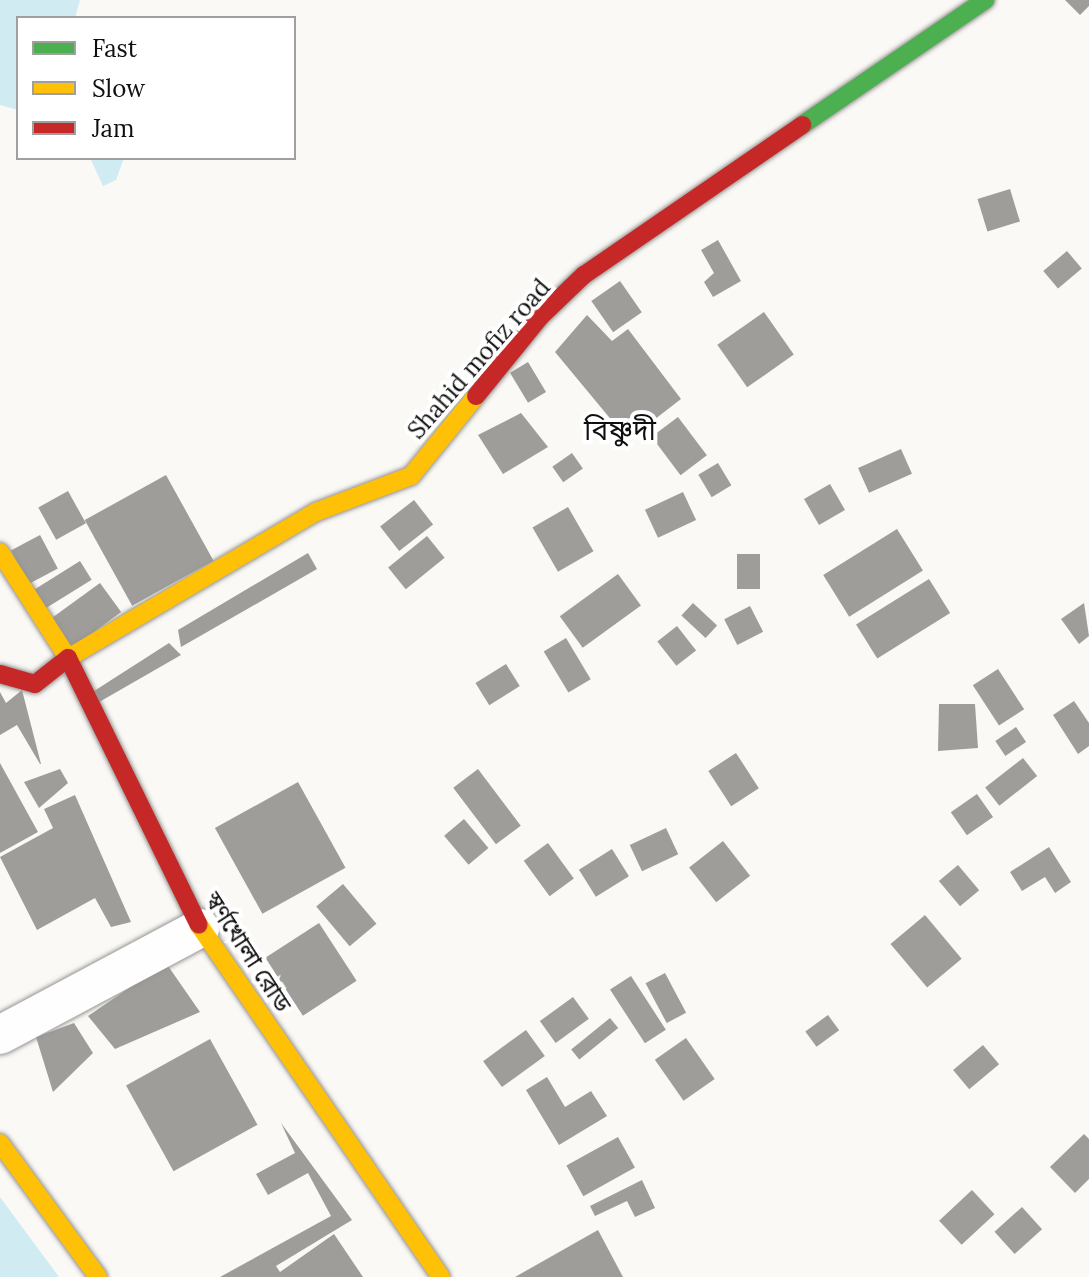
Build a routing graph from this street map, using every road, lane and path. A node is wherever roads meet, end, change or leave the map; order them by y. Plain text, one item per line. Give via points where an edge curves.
1 (985, 0) edge
2 (0, 552) edge
3 (68, 658) junction
4 (0, 674) edge
5 (200, 928) junction
6 (0, 1035) edge
7 (0, 1143) edge
8 (98, 1277) edge
9 (441, 1277) edge

1 - 3 street, Shahid mofiz road via 584,275 540,317 411,476 316,512
2 - 3 street, স্বর্ণখোলা রোড
3 - 4 street via 35,684
3 - 5 street, স্বর্ণখোলা রোড
5 - 6 street
5 - 9 street, স্বর্ণখোলা রোড
7 - 8 street

